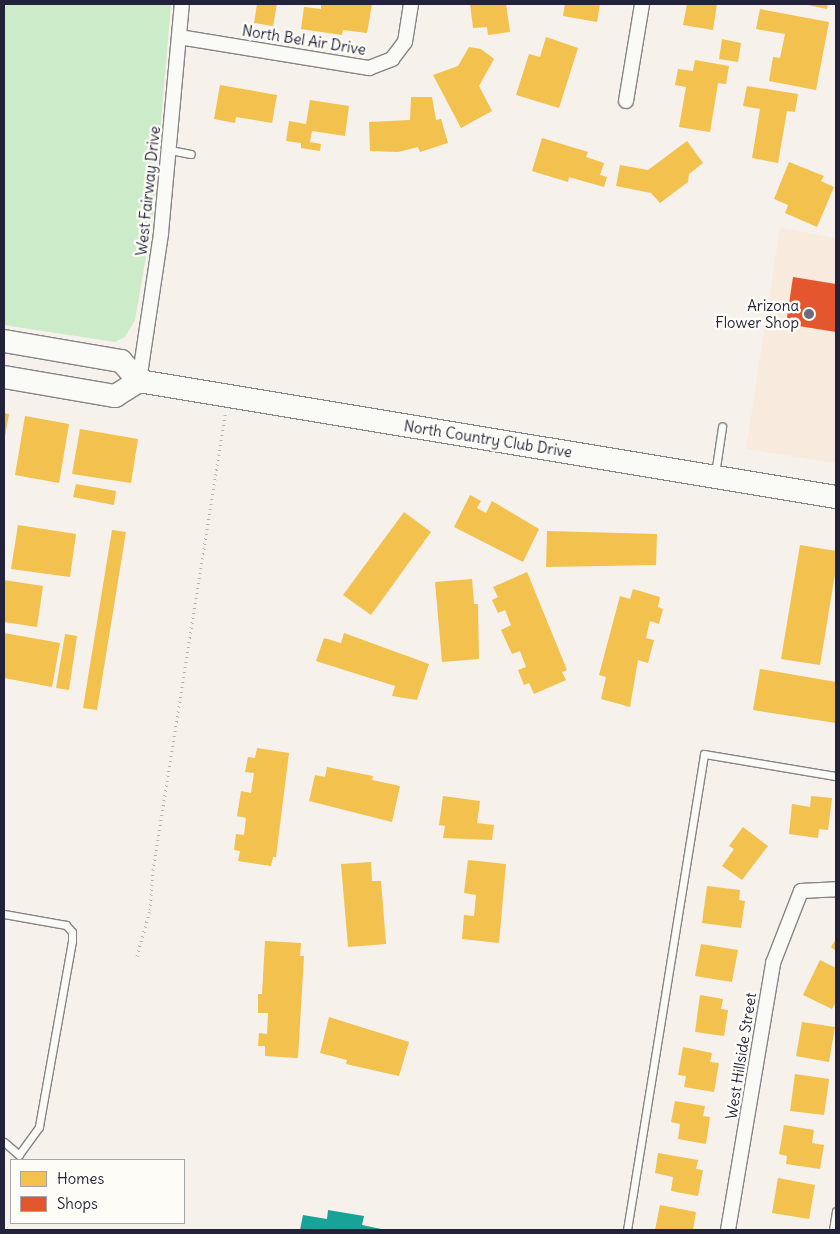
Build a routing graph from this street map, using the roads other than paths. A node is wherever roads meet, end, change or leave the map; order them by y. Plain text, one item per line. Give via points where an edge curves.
1 (182, 4) edge
2 (411, 4) edge
3 (642, 4) edge
4 (179, 37) junction
5 (626, 101) dead end
6 (170, 150) junction
7 (191, 154) dead end
8 (4, 341) edge
9 (4, 377) edge
10 (139, 381) junction
11 (722, 427) dead end
12 (714, 477) junction
13 (836, 497) edge
14 (836, 776) edge
15 (836, 889) edge
16 (4, 914) edge
17 (4, 1142) edge
18 (836, 1211) edge
19 (627, 1230) edge
20 (728, 1230) edge
21 (833, 1230) edge

1 - 4 street, West Fairway Drive
2 - 4 street, North Bel Air Drive via 405,42 392,59 369,68
3 - 5 street
4 - 6 street, West Fairway Drive
6 - 7 lane
6 - 10 street, West Fairway Drive
8 - 10 main road via 122,362
9 - 10 main road via 115,396
10 - 12 main road, North Country Club Drive
11 - 12 lane
12 - 13 main road, North Country Club Drive
14 - 19 lane via 704,754
15 - 20 street, West Hillside Street via 801,891 773,963
16 - 17 lane via 66,925 72,932 39,1127 19,1155
18 - 21 lane

